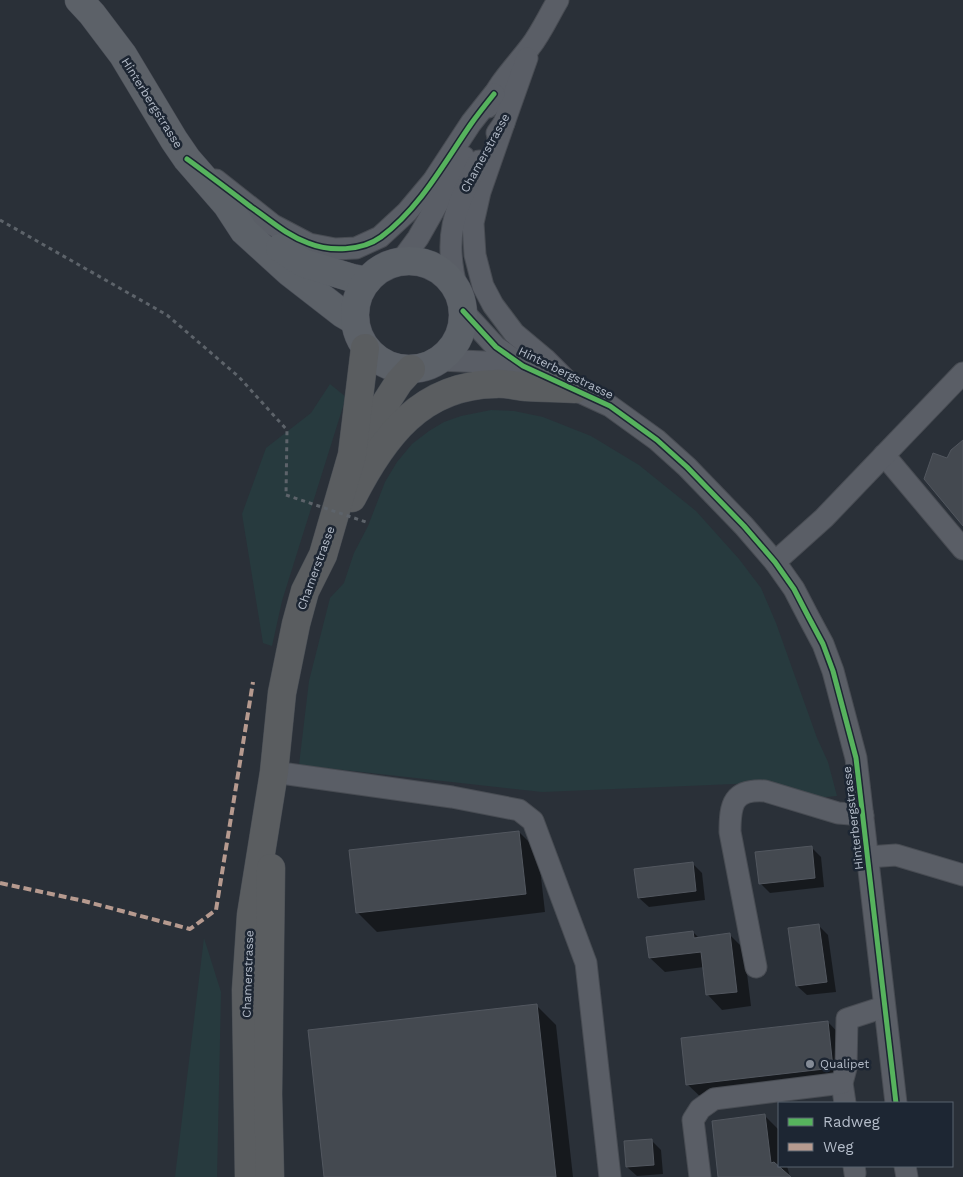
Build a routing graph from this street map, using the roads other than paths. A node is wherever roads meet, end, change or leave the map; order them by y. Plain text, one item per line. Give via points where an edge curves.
1 (79, 0) edge
2 (558, 0) edge
3 (531, 46) junction
4 (494, 94) junction
5 (504, 123) junction
6 (187, 159) junction
7 (227, 205) junction
8 (401, 261) junction
9 (367, 280) junction
10 (460, 302) junction
11 (355, 321) junction
12 (365, 348) junction
13 (439, 360) junction
14 (523, 366) junction
15 (410, 369) junction
16 (959, 387) edge
17 (575, 389) junction
18 (352, 455) junction
19 (884, 455) junction
20 (963, 549) edge
21 (322, 555) junction
22 (775, 562) junction
23 (274, 772) junction
24 (863, 815) junction
25 (868, 857) junction
26 (963, 875) edge
27 (756, 967) dead end
28 (884, 1007) junction
29 (844, 1093) edge
30 (896, 1102) edge
31 (249, 1177) edge
32 (270, 1177) edge
33 (610, 1177) edge
34 (700, 1177) edge

1 - 6 main road, Hinterbergstrasse via 123,55
2 - 3 street, Chamerstrasse
3 - 4 street, Chamerstrasse
3 - 5 street, Chamerstrasse
4 - 6 street via 433,180 406,212 380,238 356,248 335,249 309,244 280,229
4 - 8 street, Chamerstrasse via 482,124 418,238
5 - 10 street, Chamerstrasse via 487,146 461,198 452,225 452,272
5 - 17 street via 473,223 474,255 482,286 514,333 545,358
6 - 7 main road, Hinterbergstrasse
7 - 9 main road, Hinterbergstrasse via 304,263
7 - 11 main road, Hinterbergstrasse via 244,231 289,272
8 - 9 main road via 382,268
8 - 10 main road via 435,268 448,278
9 - 11 main road via 356,300
10 - 13 main road via 462,325 458,338
10 - 14 street, Hinterbergstrasse via 496,347
11 - 12 main road
12 - 15 main road via 385,364
12 - 18 highway, Chamerstrasse
13 - 14 street, Hinterbergstrasse
13 - 15 main road via 425,367
14 - 17 street, Hinterbergstrasse
15 - 18 highway, Chamerstrasse
16 - 19 street
17 - 21 highway via 496,383 468,386 442,394 417,409 369,465
17 - 22 street, Hinterbergstrasse via 610,406 657,440 694,474
18 - 21 highway, Chamerstrasse
19 - 20 street
19 - 22 street via 824,518
21 - 23 highway, Chamerstrasse via 305,591 296,624 282,693
22 - 24 street, Hinterbergstrasse via 794,589 823,644 833,671 856,758
23 - 31 highway, Chamerstrasse via 250,915 247,954
23 - 32 highway, Chamerstrasse via 268,1094
23 - 33 street via 452,797 519,810 533,821 586,963
24 - 25 street, Hinterbergstrasse
24 - 27 street via 838,813 765,791 743,793 734,800 730,832
25 - 26 street via 896,855
25 - 28 street, Hinterbergstrasse
28 - 29 street via 847,1019
28 - 30 street, Hinterbergstrasse
29 - 34 street via 714,1099 700,1108 693,1120

